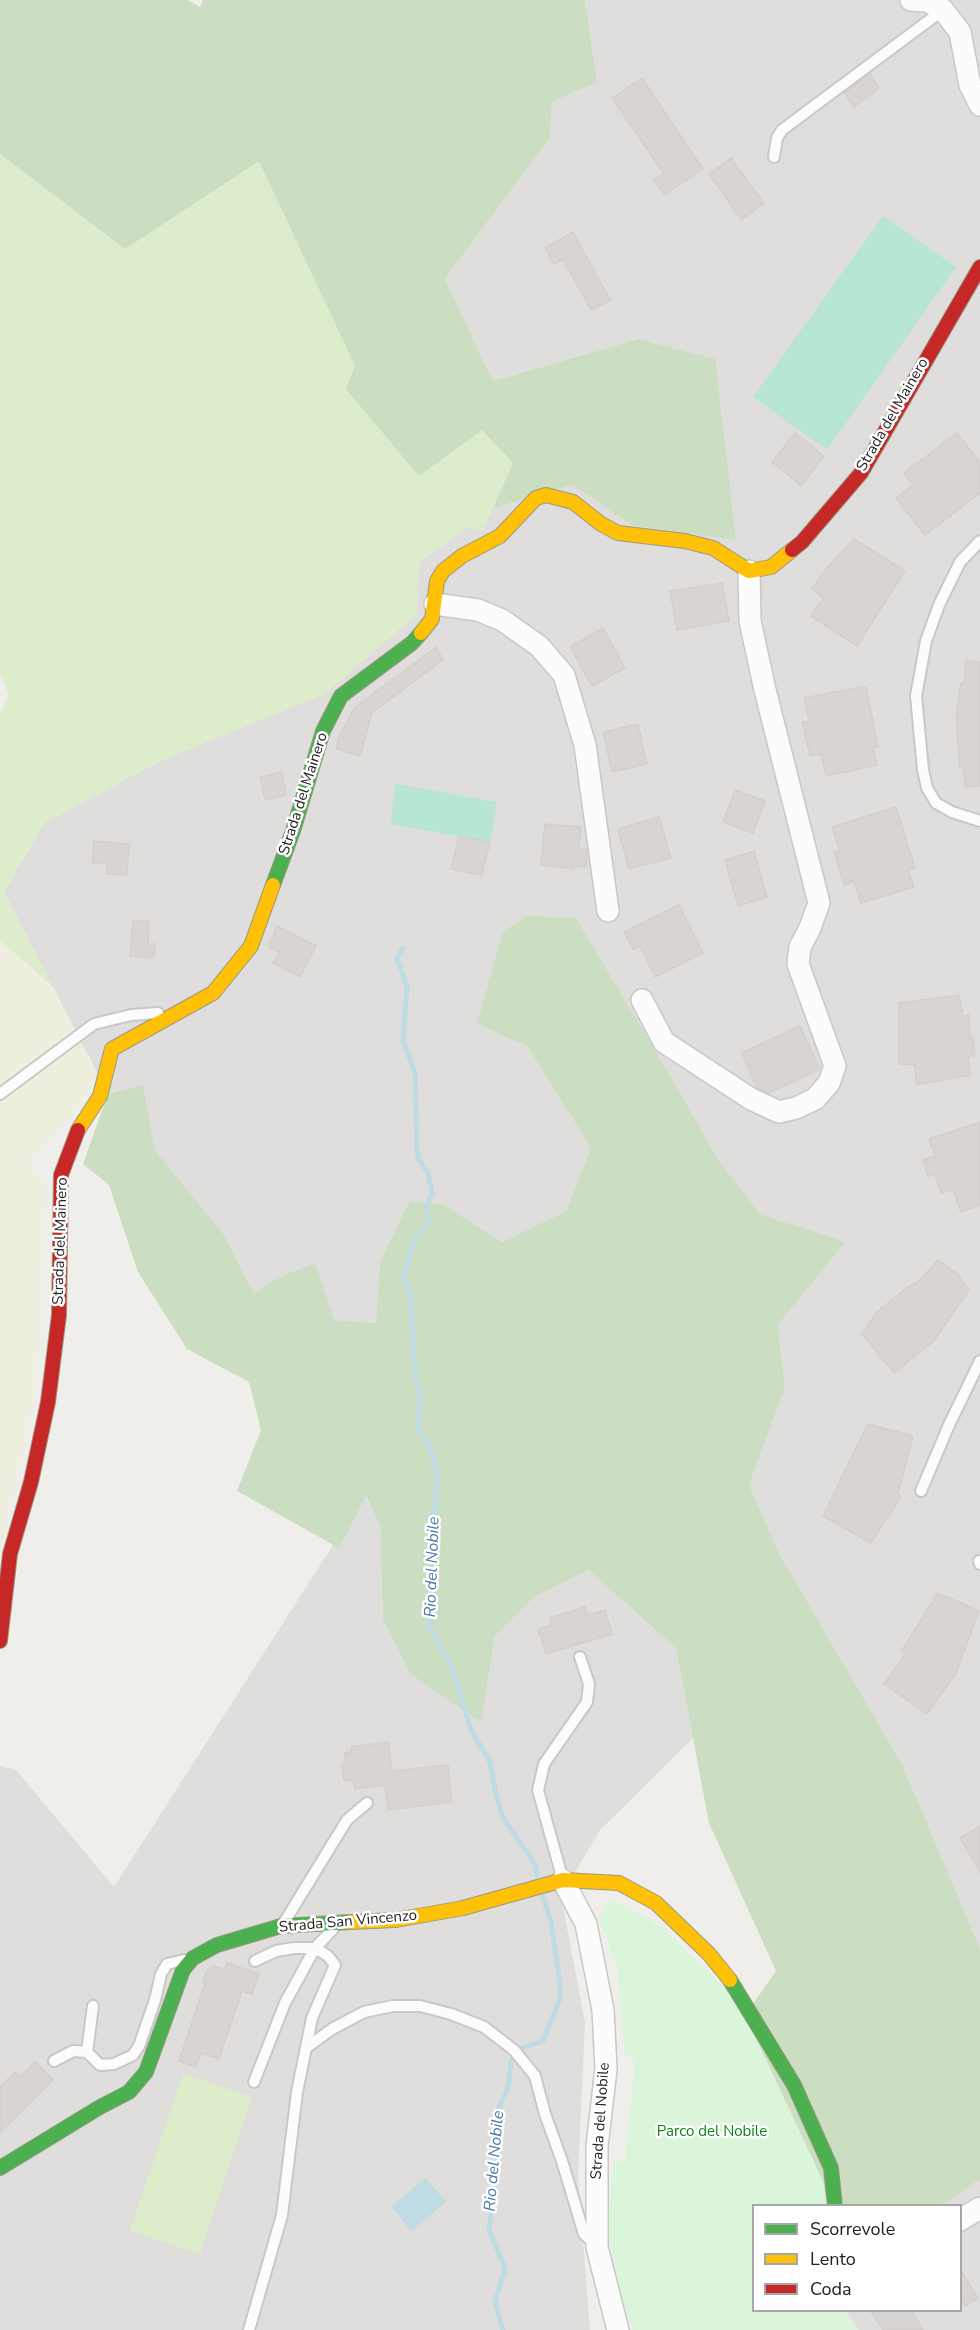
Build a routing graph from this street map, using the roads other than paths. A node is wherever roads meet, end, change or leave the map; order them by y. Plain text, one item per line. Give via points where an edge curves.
1 (911, 0) edge
2 (943, 10) junction
3 (980, 105) edge
4 (774, 158) dead end
5 (980, 267) edge
6 (980, 542) edge
7 (749, 571) junction
8 (435, 604) junction
9 (980, 821) edge
10 (608, 911) dead end
11 (642, 1000) dead end
12 (176, 1016) junction
13 (0, 1094) edge
14 (980, 1360) edge
15 (921, 1491) dead end
16 (0, 1641) edge
17 (579, 1657) dead end
18 (367, 1803) dead end
19 (555, 1882) junction
20 (341, 1922) junction
21 (281, 1926) junction
22 (315, 1948) junction
23 (193, 1958) junction
24 (255, 1961) dead end
25 (93, 2006) dead end
26 (306, 2049) junction
27 (87, 2052) junction
28 (54, 2061) dead end
29 (254, 2082) dead end
30 (0, 2168) edge
31 (835, 2204) edge
32 (980, 2208) edge
33 (962, 2219) edge
34 (597, 2247) junction
35 (249, 2330) edge
36 (618, 2330) edge

1 - 2 street via 927,1
2 - 3 street via 960,32 970,85
2 - 4 lane via 782,130
5 - 7 street, Strada del Mainero via 861,473 802,542 771,567
6 - 9 lane via 960,562 939,605 926,641 916,696 927,788 936,803
7 - 8 street, Strada del Mainero via 713,548 618,533 573,502 546,495 536,498 500,536 443,570 437,581
7 - 11 street via 750,621 819,903 800,947 798,964 835,1066 829,1083 815,1099 779,1112 751,1099 664,1042
8 - 10 street via 478,610 502,620 539,646 564,675 585,745
8 - 12 street, Strada del Mainero via 432,619 412,643 341,696 323,731 293,831 251,946 213,993
12 - 13 lane via 131,1015 94,1024
12 - 16 street, Strada del Mainero via 112,1049 100,1096 80,1125 61,1175 59,1315 48,1402 10,1554
14 - 15 lane
17 - 19 lane via 589,1684 587,1702 544,1764 538,1790
18 - 21 lane via 347,1820
19 - 20 street, Strada San Vincenzo via 463,1908 407,1918
19 - 31 street, Strada San Vincenzo via 620,1883 656,1903 710,1954 736,1987 794,2085 831,2168
19 - 34 street, Strada del Nobile via 586,1924 603,2010 606,2069 597,2146
20 - 21 street, Strada San Vincenzo
20 - 22 lane
21 - 23 street, Strada San Vincenzo via 217,1945
22 - 24 lane via 276,1951
22 - 26 lane via 335,1965 312,2018
22 - 29 lane via 285,2003
23 - 27 lane via 167,1964 133,2055 114,2064 100,2064
23 - 30 street via 183,1970 146,2072 129,2092
25 - 27 lane
26 - 34 lane via 364,2012 393,2006 420,2006 484,2027 517,2053 535,2076 584,2234
26 - 35 lane via 280,2225
27 - 28 lane via 73,2051
32 - 33 street
34 - 36 street, Strada del Nobile

